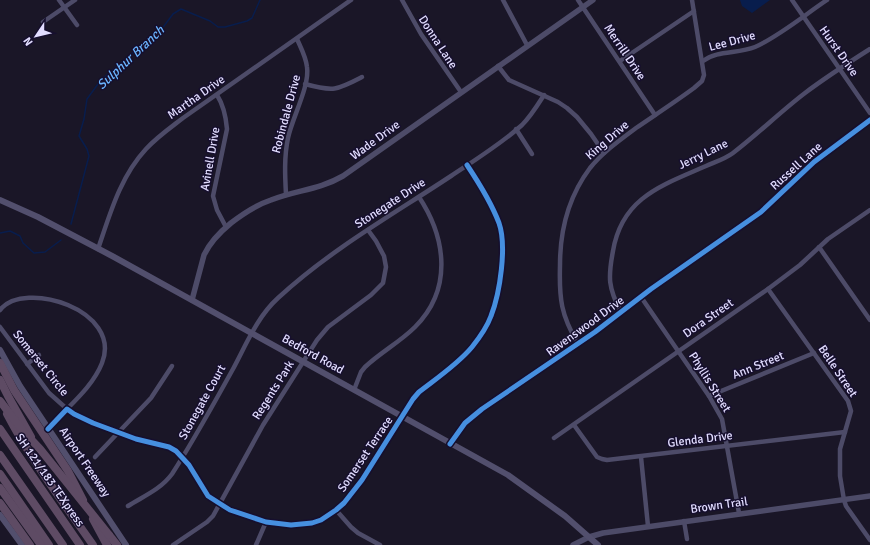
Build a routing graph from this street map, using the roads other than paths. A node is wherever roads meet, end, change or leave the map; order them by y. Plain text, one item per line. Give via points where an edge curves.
1 (59, 0) edge
2 (75, 0) edge
3 (351, 0) edge
4 (402, 0) edge
5 (502, 0) edge
6 (578, 0) edge
7 (593, 0) edge
8 (692, 0) edge
9 (792, 0) edge
10 (827, 0) edge
11 (582, 7) junction
12 (64, 8) junction
13 (694, 11) junction
14 (804, 16) junction
15 (43, 22) dead end
16 (77, 25) dead end
17 (297, 39) junction
18 (527, 46) junction
19 (870, 49) edge
20 (620, 61) junction
21 (703, 61) junction
22 (498, 66) junction
23 (840, 69) junction
24 (362, 76) dead end
25 (305, 84) junction
26 (461, 92) junction
27 (217, 95) junction
28 (544, 95) junction
29 (870, 113) edge
30 (655, 115) junction
31 (870, 120) edge
32 (516, 129) junction
33 (604, 153) junction
34 (532, 154) dead end
35 (467, 165) junction
36 (286, 195) junction
37 (419, 197) junction
38 (1, 202) edge
39 (869, 212) edge
40 (226, 227) junction
41 (738, 229) joint
42 (368, 230) junction
43 (819, 247) junction
44 (98, 249) junction
45 (768, 289) junction
46 (641, 297) junction
47 (192, 300) junction
48 (0, 310) edge
49 (621, 312) junction
50 (870, 320) edge
51 (0, 327) edge
52 (252, 333) junction
53 (578, 344) junction
54 (0, 350) edge
55 (678, 351) junction
56 (814, 353) junction
57 (39, 355) dead end
58 (302, 361) junction
59 (0, 363) edge
60 (27, 364) junction
61 (172, 366) dead end
62 (0, 380) edge
63 (354, 390) junction
64 (709, 396) junction
65 (0, 401) edge
66 (67, 409) junction
67 (402, 416) junction
68 (574, 425) junction
69 (0, 429) edge
70 (48, 429) junction
71 (845, 432) junction
72 (118, 433) junction
73 (554, 438) dead end
74 (450, 444) junction
75 (728, 446) junction
76 (40, 449) junction
77 (0, 455) edge
78 (95, 457) dead end
79 (641, 457) junction
80 (183, 458) junction
81 (0, 474) edge
82 (0, 488) edge
83 (870, 496) edge
84 (844, 500) junction
85 (0, 502) edge
86 (220, 505) junction
87 (128, 506) dead end
88 (336, 510) junction
89 (739, 513) junction
90 (0, 515) edge
91 (684, 521) junction
92 (266, 522) junction
93 (648, 526) junction
94 (589, 537) junction
95 (687, 539) dead end
96 (870, 540) edge
97 (378, 544) edge
98 (22, 545) edge
99 (30, 545) edge
100 (41, 545) edge
101 (49, 545) edge
102 (62, 545) edge
103 (80, 545) edge
104 (93, 545) edge
105 (107, 545) edge
106 (117, 545) edge
107 (126, 545) edge
108 (173, 545) edge
109 (256, 545) edge
110 (573, 545) edge
111 (598, 545) edge

1 - 12 street
2 - 12 street
3 - 17 street, Martha Drive
4 - 26 street, Donna Lane via 421,34
5 - 18 street
6 - 11 street, Merrill Drive
7 - 11 street, Wade Drive
8 - 13 street, King Drive
9 - 14 street, Hurst Drive
10 - 14 street, Lee Drive
11 - 18 street, Wade Drive
11 - 20 street, Merrill Drive
12 - 15 street
12 - 16 street
13 - 20 street
13 - 21 street, King Drive
14 - 21 street, Lee Drive via 754,47 711,56
14 - 23 street, Hurst Drive
17 - 25 street, Robindale Drive via 308,69
17 - 27 street, Martha Drive
18 - 22 street, Wade Drive
19 - 23 street, Jerry Lane
20 - 30 street, Merrill Drive
21 - 30 street, King Drive via 702,81
22 - 26 street, Wade Drive
22 - 28 street via 509,80
23 - 29 street, Hurst Drive
23 - 49 street, Jerry Lane via 806,92 727,157 661,186 634,206 618,231 610,268 611,287
24 - 25 street via 339,88 330,89
25 - 36 street, Robindale Drive via 288,137 284,167
26 - 36 street, Wade Drive via 343,176 320,187
27 - 40 street, Avinell Drive via 223,107 227,129 213,196
27 - 44 street, Martha Drive via 166,132 138,158 114,203
28 - 32 street, Stonegate Drive via 532,114
28 - 33 street via 577,117
30 - 33 street, King Drive
31 - 41 street, Russell Lane via 814,162 761,212
32 - 34 street
32 - 35 street, Stonegate Drive
33 - 53 street, King Drive via 579,185 570,205 560,244 559,285 562,306 564,316
35 - 37 street, Stonegate Drive
35 - 67 street, Somerset Terrace via 485,192 501,232 503,253 497,296 483,332 472,347 419,392
36 - 40 street, Wade Drive via 256,206
37 - 42 street, Stonegate Drive
37 - 63 street via 434,225 441,252 438,288 417,326 365,367
38 - 44 main road, Bedford Road via 38,217
39 - 43 street, Dora Street
40 - 47 street, Wade Drive via 216,236 204,255
41 - 46 street, Ravenswood Drive
42 - 52 street, Stonegate Drive via 325,258 282,294 265,311
42 - 58 street, Regents Park via 384,256 386,267 383,283 328,327
43 - 45 street, Dora Street
43 - 50 street
44 - 47 main road, Bedford Road
45 - 55 street, Dora Street
45 - 56 street, Belle Street
46 - 49 street, Ravenswood Drive
46 - 55 street, Phyllis Street
47 - 52 main road, Bedford Road
48 - 66 street, Somerset Circle via 8,303 20,299 59,301 86,314 98,327 105,348 102,364 95,378
49 - 53 street, Ravenswood Drive
51 - 60 street, Somerset Circle
52 - 58 main road, Bedford Road
52 - 80 street, Stonegate Court
53 - 74 street, Ravenswood Drive via 464,423
54 - 70 main road, Airport Freeway
55 - 64 street, Phyllis Street
55 - 68 street, Dora Street
56 - 64 street, Ann Street
56 - 71 street, Belle Street via 850,406
57 - 60 street
58 - 63 main road, Bedford Road
58 - 86 street, Regents Park via 262,425
59 - 105 highway via 14,390 68,471
60 - 66 street, Somerset Circle via 49,393
61 - 72 street via 151,398
62 - 76 highway, bridge
63 - 67 main road, Bedford Road
64 - 75 street, Phyllis Street via 722,419
65 - 76 highway, bridge
65 - 104 highway via 28,451
66 - 70 street, Somerset Circle
66 - 72 street, Somerset Terrace
67 - 74 main road, Bedford Road
67 - 88 street, Somerset Terrace via 362,480
68 - 73 street, Dora Street
68 - 79 street, Glenda Drive via 602,460
69 - 103 highway, SH 121/183 TEXpress
70 - 107 main road, Airport Freeway
71 - 75 street, Glenda Drive
71 - 84 street, Belle Street via 839,462
72 - 78 street
72 - 80 street, Somerset Terrace via 169,447
74 - 94 main road, Bedford Road via 508,475 565,516
75 - 79 street, Glenda Drive
75 - 89 street, Phyllis Street
76 - 106 highway, bridge
77 - 102 highway
79 - 93 street
80 - 86 street, Somerset Terrace via 208,496
80 - 87 street, Stonegate Court via 166,483
81 - 101 highway
82 - 100 highway
83 - 84 street, Brown Trail
84 - 89 street, Brown Trail
84 - 96 street, Belle Street
85 - 99 highway
86 - 92 street, Somerset Terrace
86 - 108 street, Regents Park via 207,522
88 - 92 street, Somerset Terrace via 312,523 291,525
88 - 97 street via 358,533
89 - 91 street, Brown Trail
90 - 98 main road
91 - 93 street, Brown Trail
91 - 95 street
92 - 109 street
93 - 94 street, Brown Trail
94 - 110 street, Brown Trail
94 - 111 main road, Bedford Road

